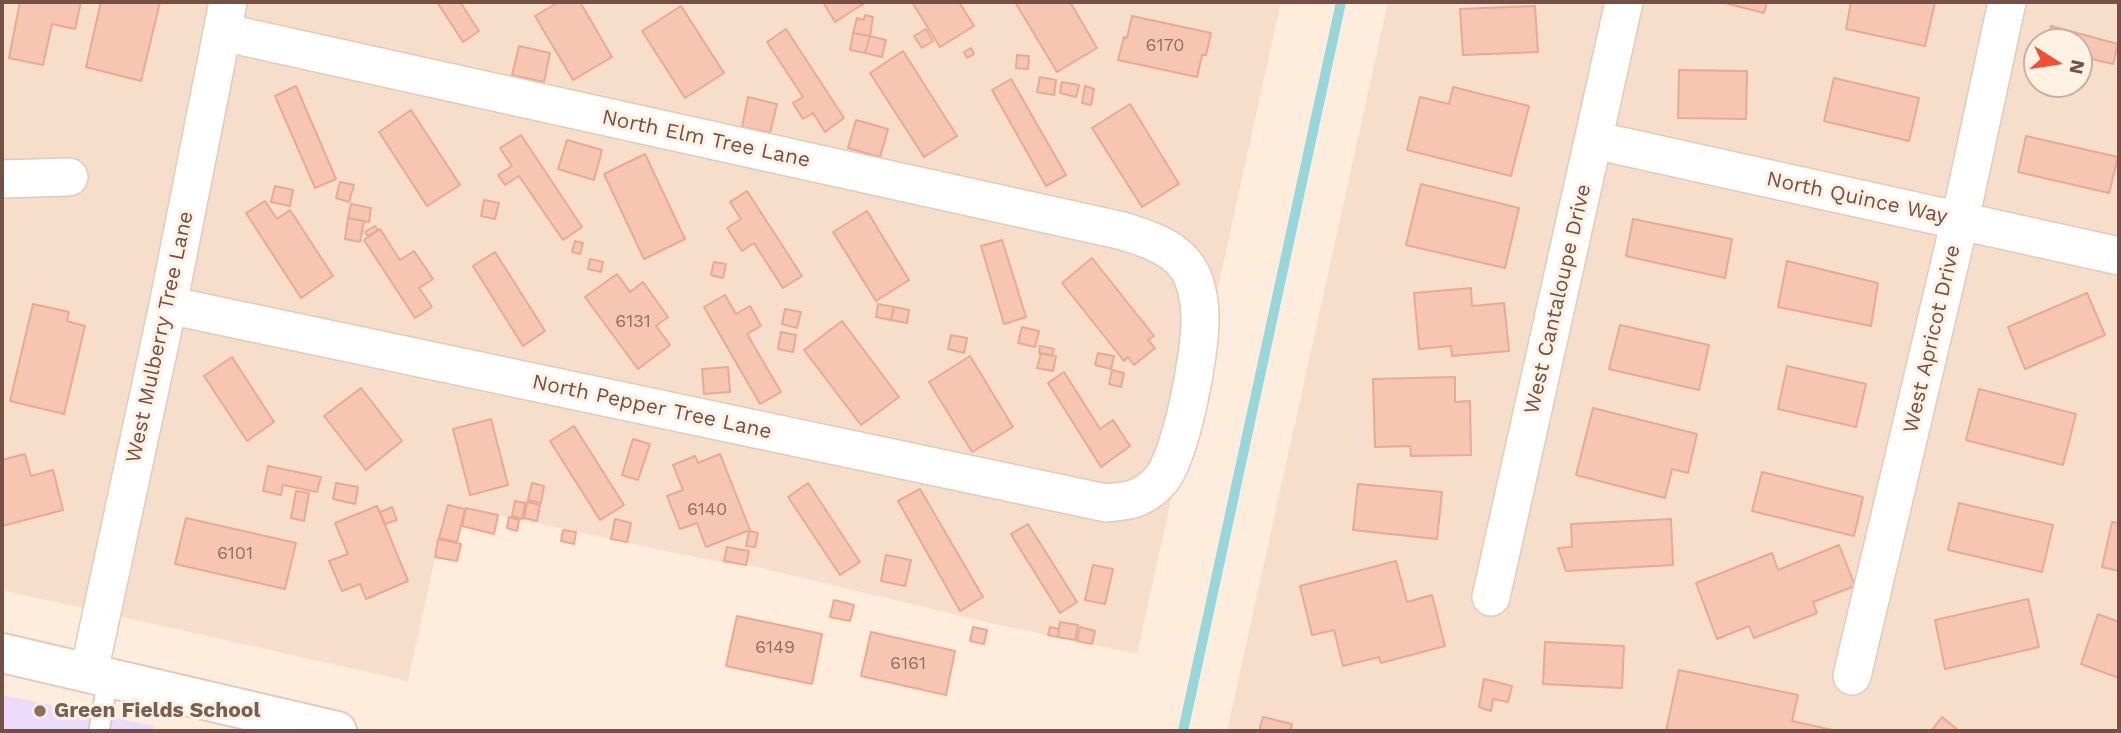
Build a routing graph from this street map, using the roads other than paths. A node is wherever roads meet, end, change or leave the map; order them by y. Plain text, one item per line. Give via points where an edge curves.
1 (1623, 2) edge
2 (2007, 2) edge
3 (225, 17) edge
4 (1594, 141) junction
5 (68, 177) dead end
6 (2, 179) edge
7 (1960, 220) junction
8 (2119, 256) edge
9 (168, 305) junction
10 (1136, 500) joint
11 (1491, 597) dead end
12 (2, 653) edge
13 (98, 675) junction
14 (1852, 676) dead end
15 (99, 731) edge
16 (337, 731) edge

1 - 4 street, West Cantaloupe Drive
2 - 7 street, West Apricot Drive
3 - 9 street, West Mulberry Tree Lane
3 - 10 street, North Elm Tree Lane via 1157,242 1184,262 1197,288 1200,319 1177,451 1159,482
4 - 7 street, North Quince Way
4 - 11 street, West Cantaloupe Drive
5 - 6 street
7 - 8 street, North Quince Way
7 - 14 street, West Apricot Drive
9 - 10 street, North Pepper Tree Lane via 1106,503
9 - 13 street, West Mulberry Tree Lane
12 - 13 street
13 - 15 lane
13 - 16 street

